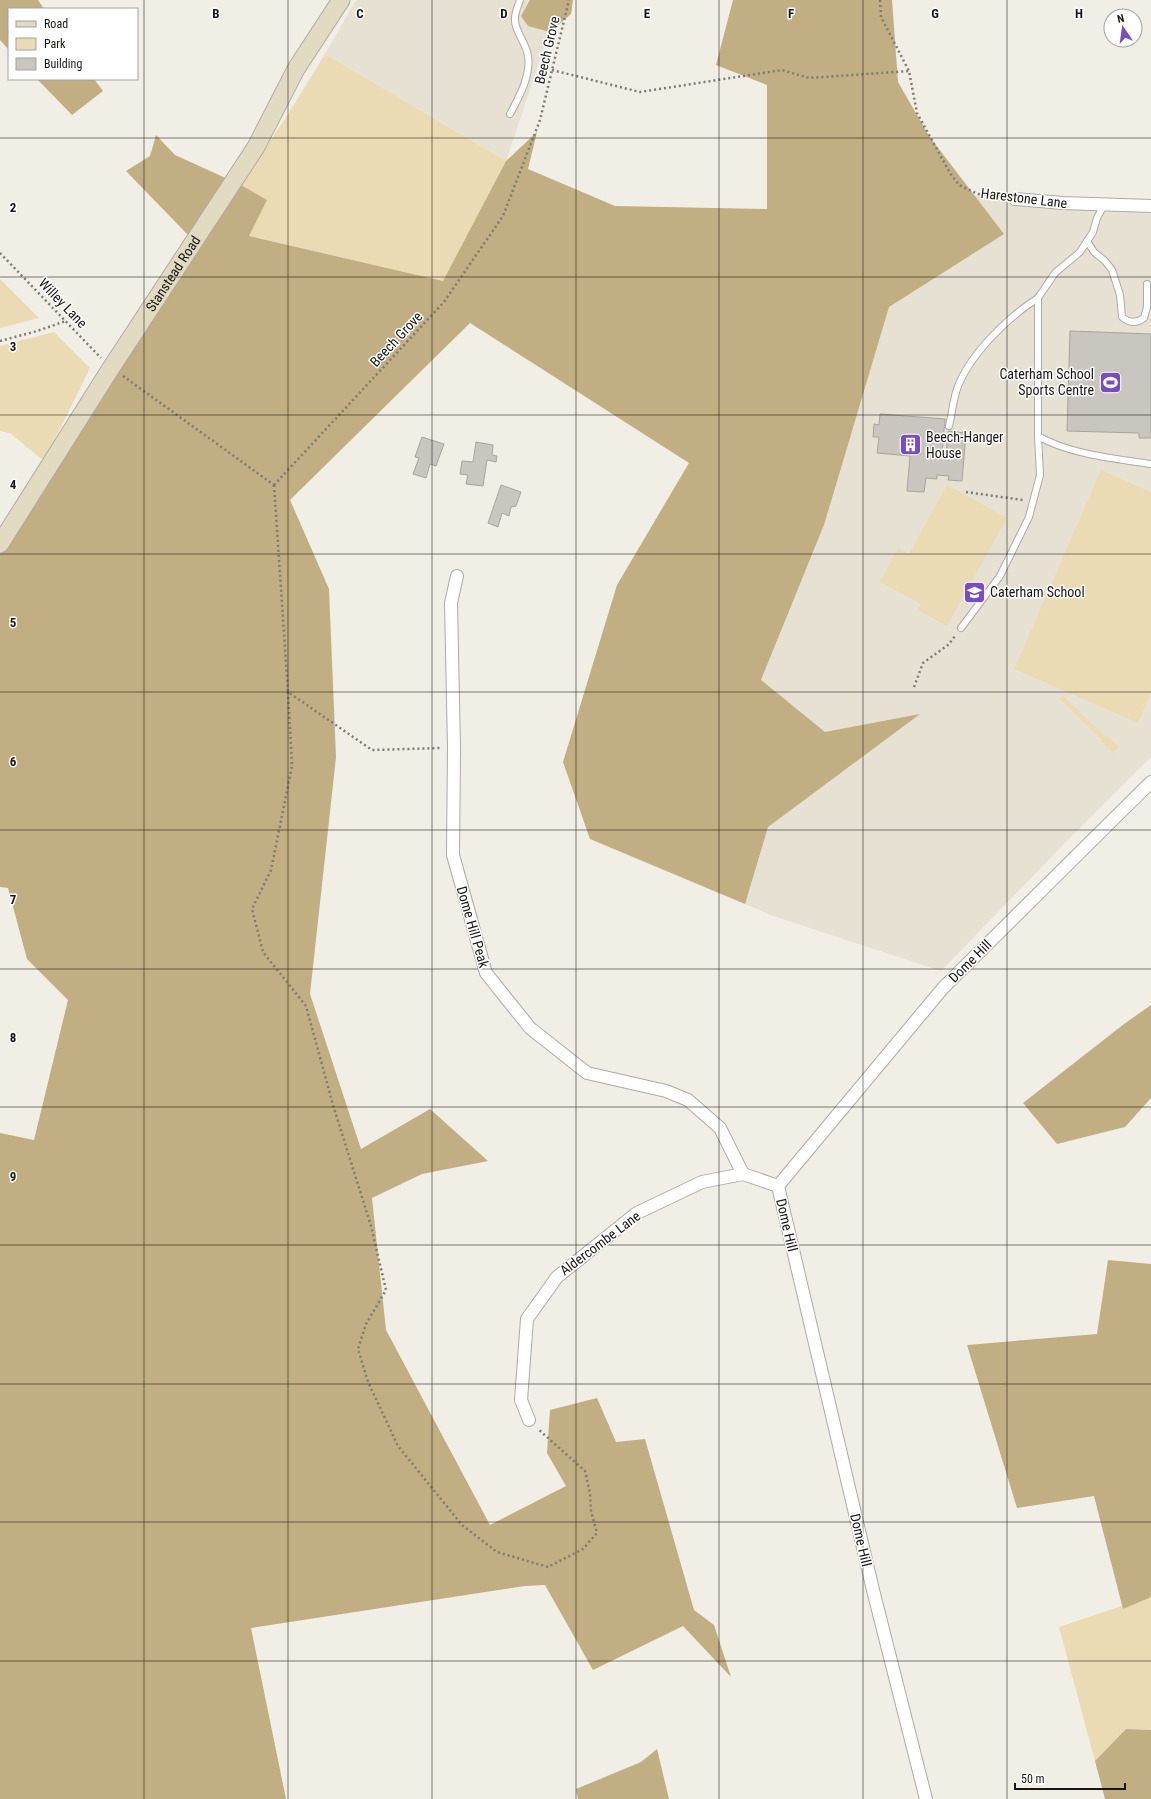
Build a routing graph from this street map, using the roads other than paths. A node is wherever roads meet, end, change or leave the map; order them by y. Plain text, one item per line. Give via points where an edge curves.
1 (341, 0) edge
2 (520, 0) edge
3 (510, 114) dead end
4 (1015, 198) road end
5 (1104, 205) junction
6 (1151, 206) edge
7 (1087, 241) junction
8 (1147, 284) dead end
9 (1038, 298) junction
10 (949, 426) dead end
11 (1038, 436) junction
12 (1151, 464) edge
13 (0, 544) edge
14 (457, 576) dead end
15 (961, 628) road end
16 (1151, 782) edge
17 (743, 1174) junction
18 (778, 1186) junction
19 (529, 1420) road end
20 (926, 1799) edge

1 - 13 street, Stanstead Road via 296,69 256,147 111,368
2 - 3 lane via 514,17 515,27 528,54 528,63 523,90
4 - 5 street, Harestone Lane
5 - 6 street, Harestone Lane
5 - 7 lane
7 - 8 lane via 1112,270 1120,295 1122,316 1128,322 1139,322 1144,318 1147,307
7 - 9 lane via 1080,252 1055,274
9 - 10 lane via 1018,312 969,366 957,390
9 - 11 lane
11 - 12 lane via 1050,443 1090,453
11 - 15 lane via 1040,475 1029,517 1000,576
14 - 17 street, Dome Hill Peak via 451,603 453,855 486,973 530,1028 586,1073 666,1091 688,1100 720,1128
16 - 18 street, Dome Hill via 943,988
17 - 18 street
17 - 19 street, Aldercombe Lane via 702,1182 637,1214 556,1277 527,1319 521,1400
18 - 20 street, Dome Hill via 873,1590

